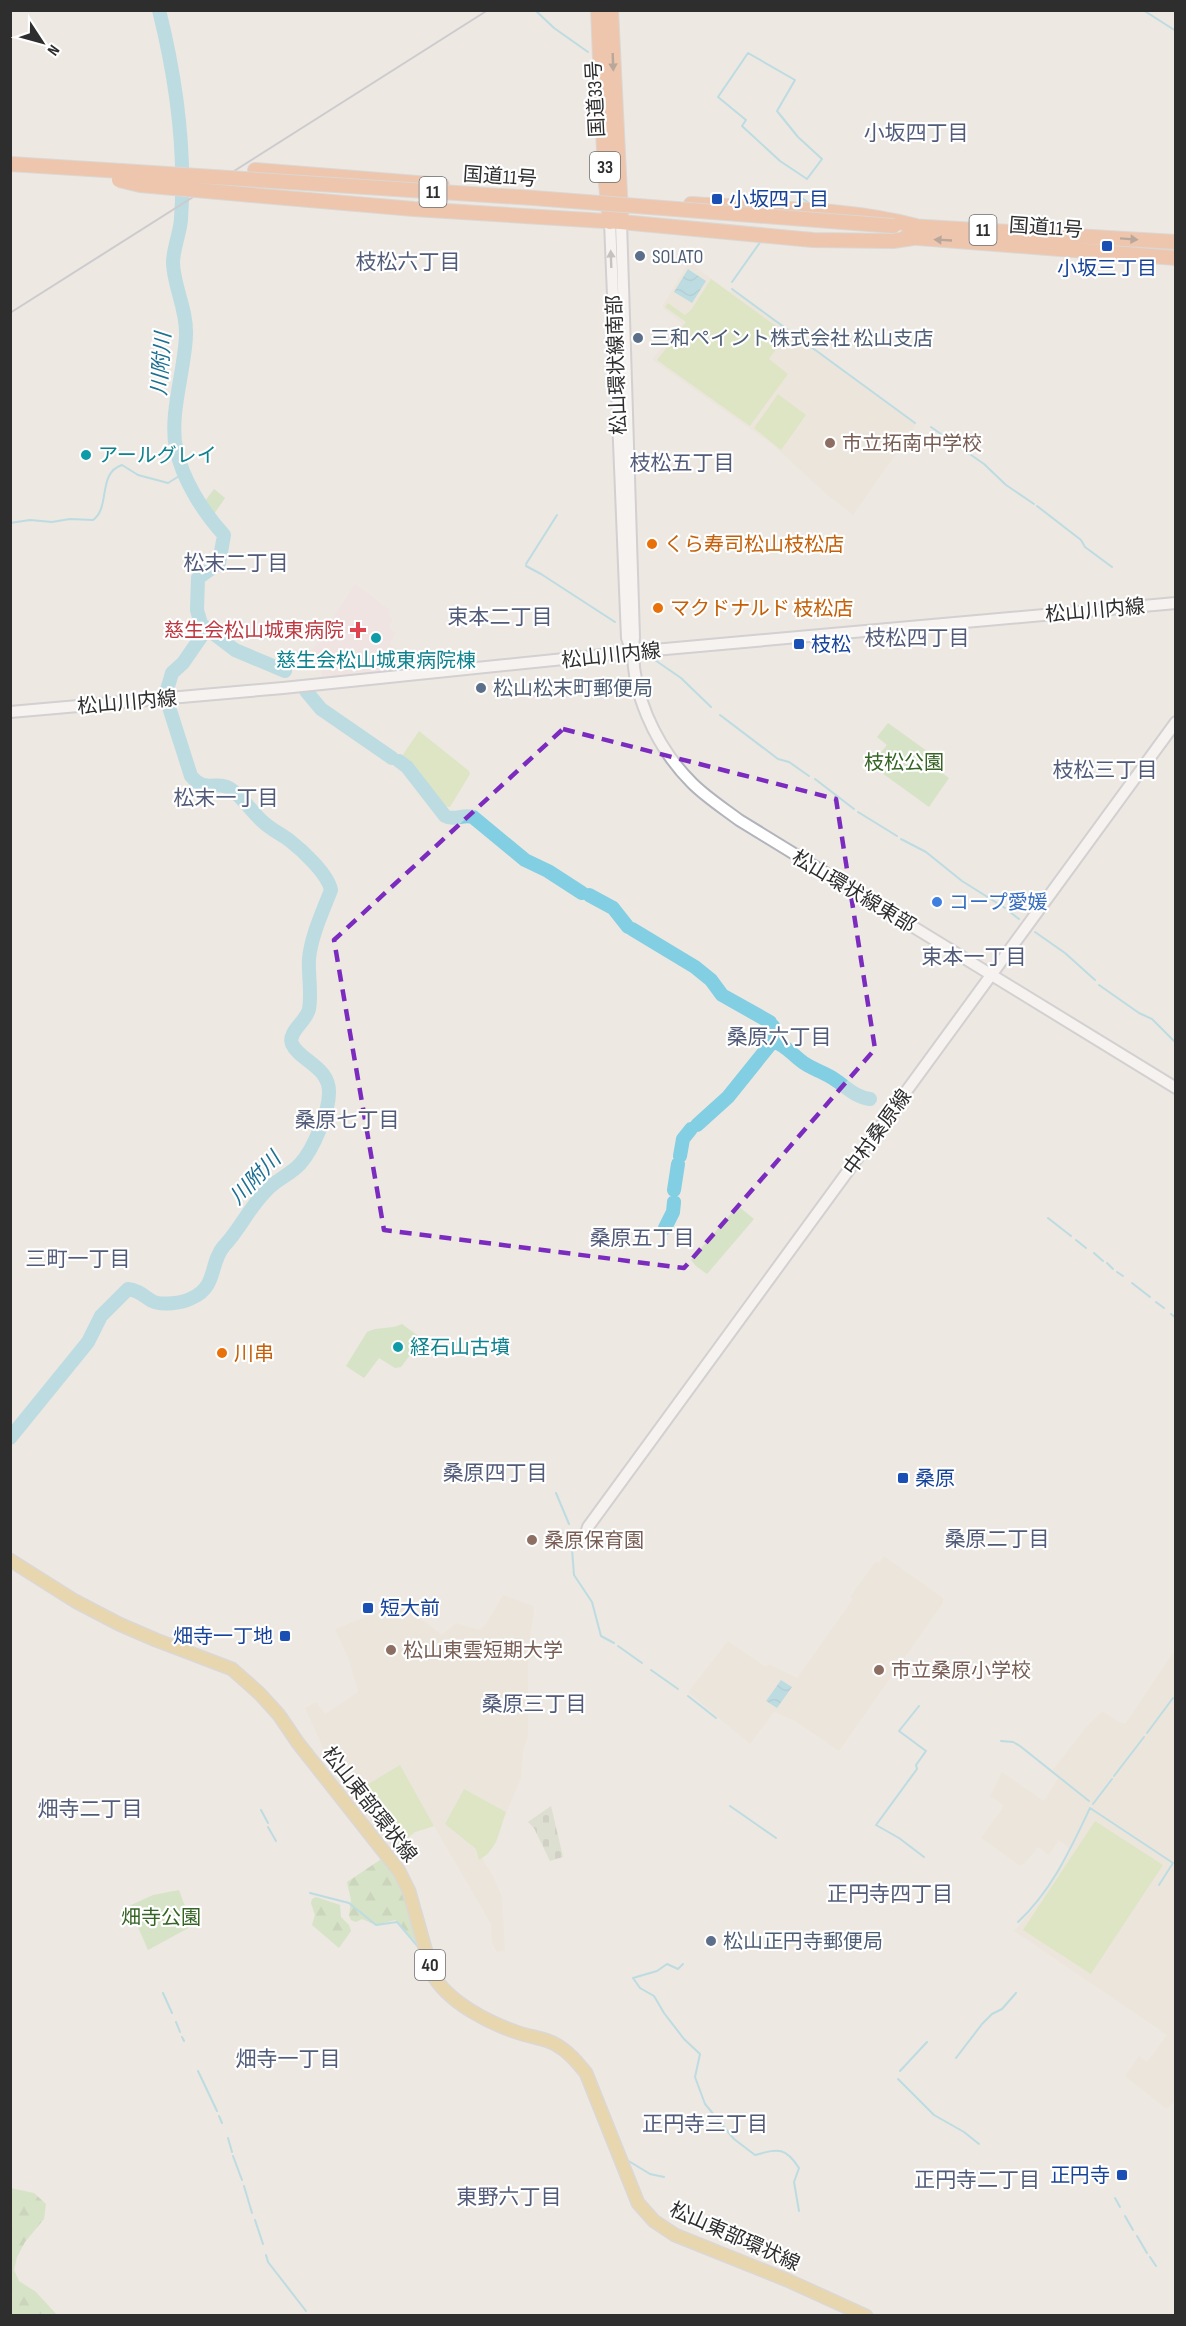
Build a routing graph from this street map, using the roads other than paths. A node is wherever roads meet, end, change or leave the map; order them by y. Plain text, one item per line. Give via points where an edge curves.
1 (598, 10) edge
2 (611, 10) edge
3 (609, 113) junction
4 (10, 164) edge
5 (10, 173) edge
6 (120, 175) junction
7 (614, 200) junction
8 (615, 222) junction
9 (914, 232) junction
10 (1176, 243) edge
11 (1176, 258) edge
12 (1176, 603) edge
13 (632, 652) junction
14 (10, 712) edge
15 (1176, 722) edge
16 (991, 976) junction
17 (1176, 1088) edge
18 (583, 1543) dead end
19 (10, 1560) edge
20 (866, 2316) edge

1 - 3 highway, 国道33号 / 33
2 -> 3 highway, 国道33号 / 33
3 - 7 highway, 国道33号 / 33
4 - 6 highway, 国道11号 / 11
5 - 6 highway, 国道11号 / 11
6 - 7 highway, 11, bridge via 142,167 255,170
6 - 8 highway, 11, bridge via 140,185
6 - 9 highway, 国道11号 / 11, bridge via 534,198
7 - 8 highway, 国道33号 / 33
7 - 9 highway, 国道11号 / 11 via 784,208 893,220
8 - 9 highway, 国道11号 / 11 via 813,240 893,241
8 - 13 street, 松山環状線南部
9 -> 10 highway, 国道11号 / 11
11 -> 9 highway, 国道11号 / 11
12 - 13 street, 松山川内線
13 - 14 street, 松山川内線
13 - 16 street, 松山環状線東部 via 641,697 652,724 673,760 696,787 739,820
15 - 16 street, 中村桑原線
16 - 17 street, 松山環状線東部
16 - 18 street, 中村桑原線 via 651,1438 588,1527
19 - 20 main road, 松山東部環状線 / 40 via 119,1623 232,1669 260,1694 399,1871 437,1982 494,2024 555,2044 586,2073 638,2203 654,2221 675,2235

